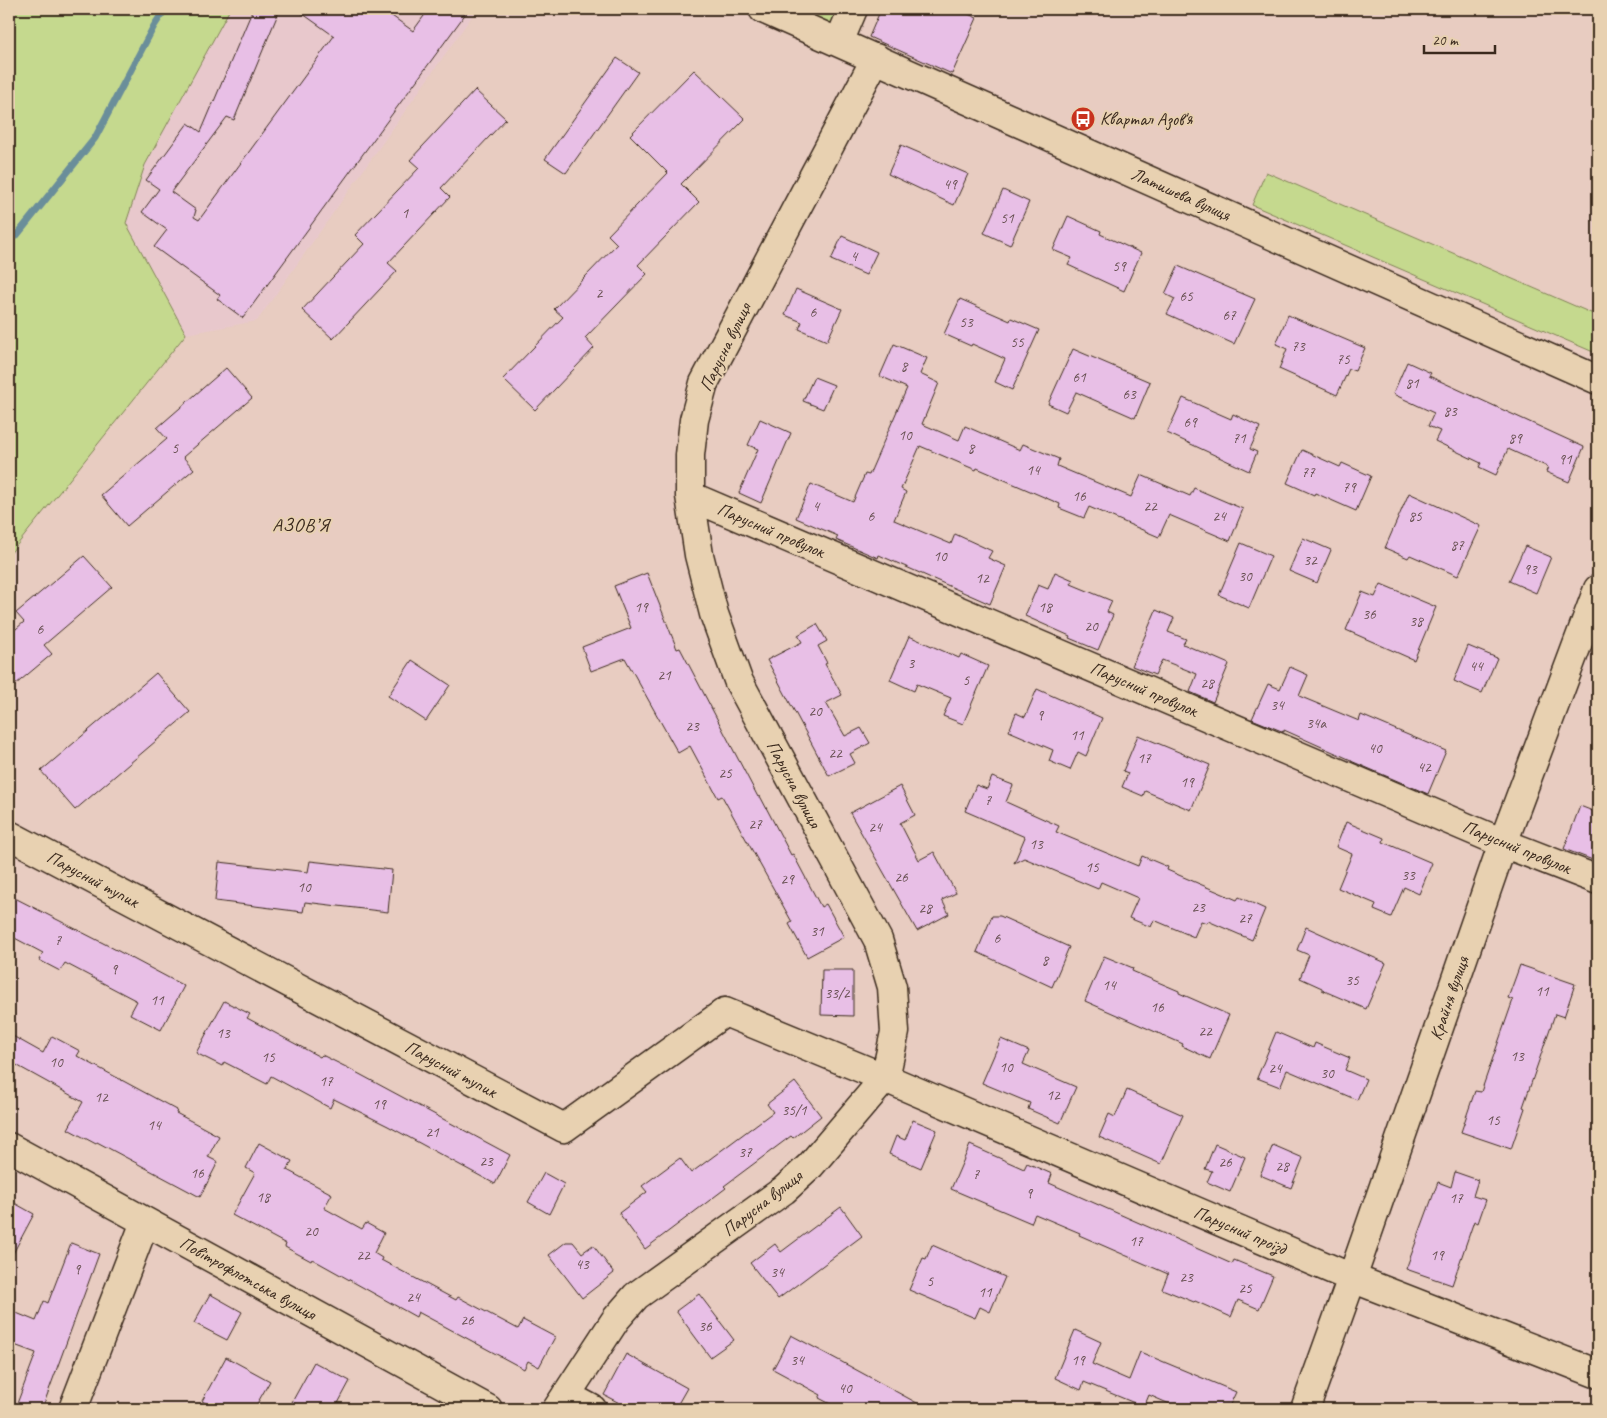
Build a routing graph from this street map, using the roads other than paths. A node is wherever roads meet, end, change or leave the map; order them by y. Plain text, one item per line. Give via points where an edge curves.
1 (763, 9) edge
2 (853, 9) edge
3 (839, 42) junction
4 (876, 58) junction
5 (1598, 380) edge
6 (690, 496) junction
7 (1598, 589) edge
8 (9, 835) edge
9 (1503, 843) junction
10 (1598, 880) edge
11 (885, 1078) junction
12 (9, 1148) edge
13 (145, 1222) junction
14 (1352, 1278) junction
15 (1598, 1374) edge
16 (561, 1402) edge
17 (74, 1409) edge
18 (488, 1409) edge
19 (592, 1409) edge
20 (1305, 1409) edge

1 - 3 street, Латишева вулиця
2 - 3 street
3 - 4 street, Латишева вулиця
4 - 5 street, Латишева вулиця
4 - 6 street, Парусна вулиця via 704,383 694,420
6 - 9 street, Парусний провулок
6 - 11 street, Парусна вулиця via 699,555 714,614 738,680 878,940 892,987 895,1032
7 - 9 street, Крайня вулиця
8 - 11 street, Парусний тупик via 564,1128 725,1012
9 - 10 street, Парусний провулок
9 - 14 street, Крайня вулиця
11 - 14 street, Парусний проїзд
11 - 16 street, Парусна вулиця via 810,1166 784,1190 636,1296 616,1319
12 - 13 street, Повітрофлотська вулиця
13 - 17 street
13 - 18 street, Повітрофлотська вулиця
14 - 15 street, Парусний проїзд
14 - 20 street, Крайня вулиця
16 - 19 street

